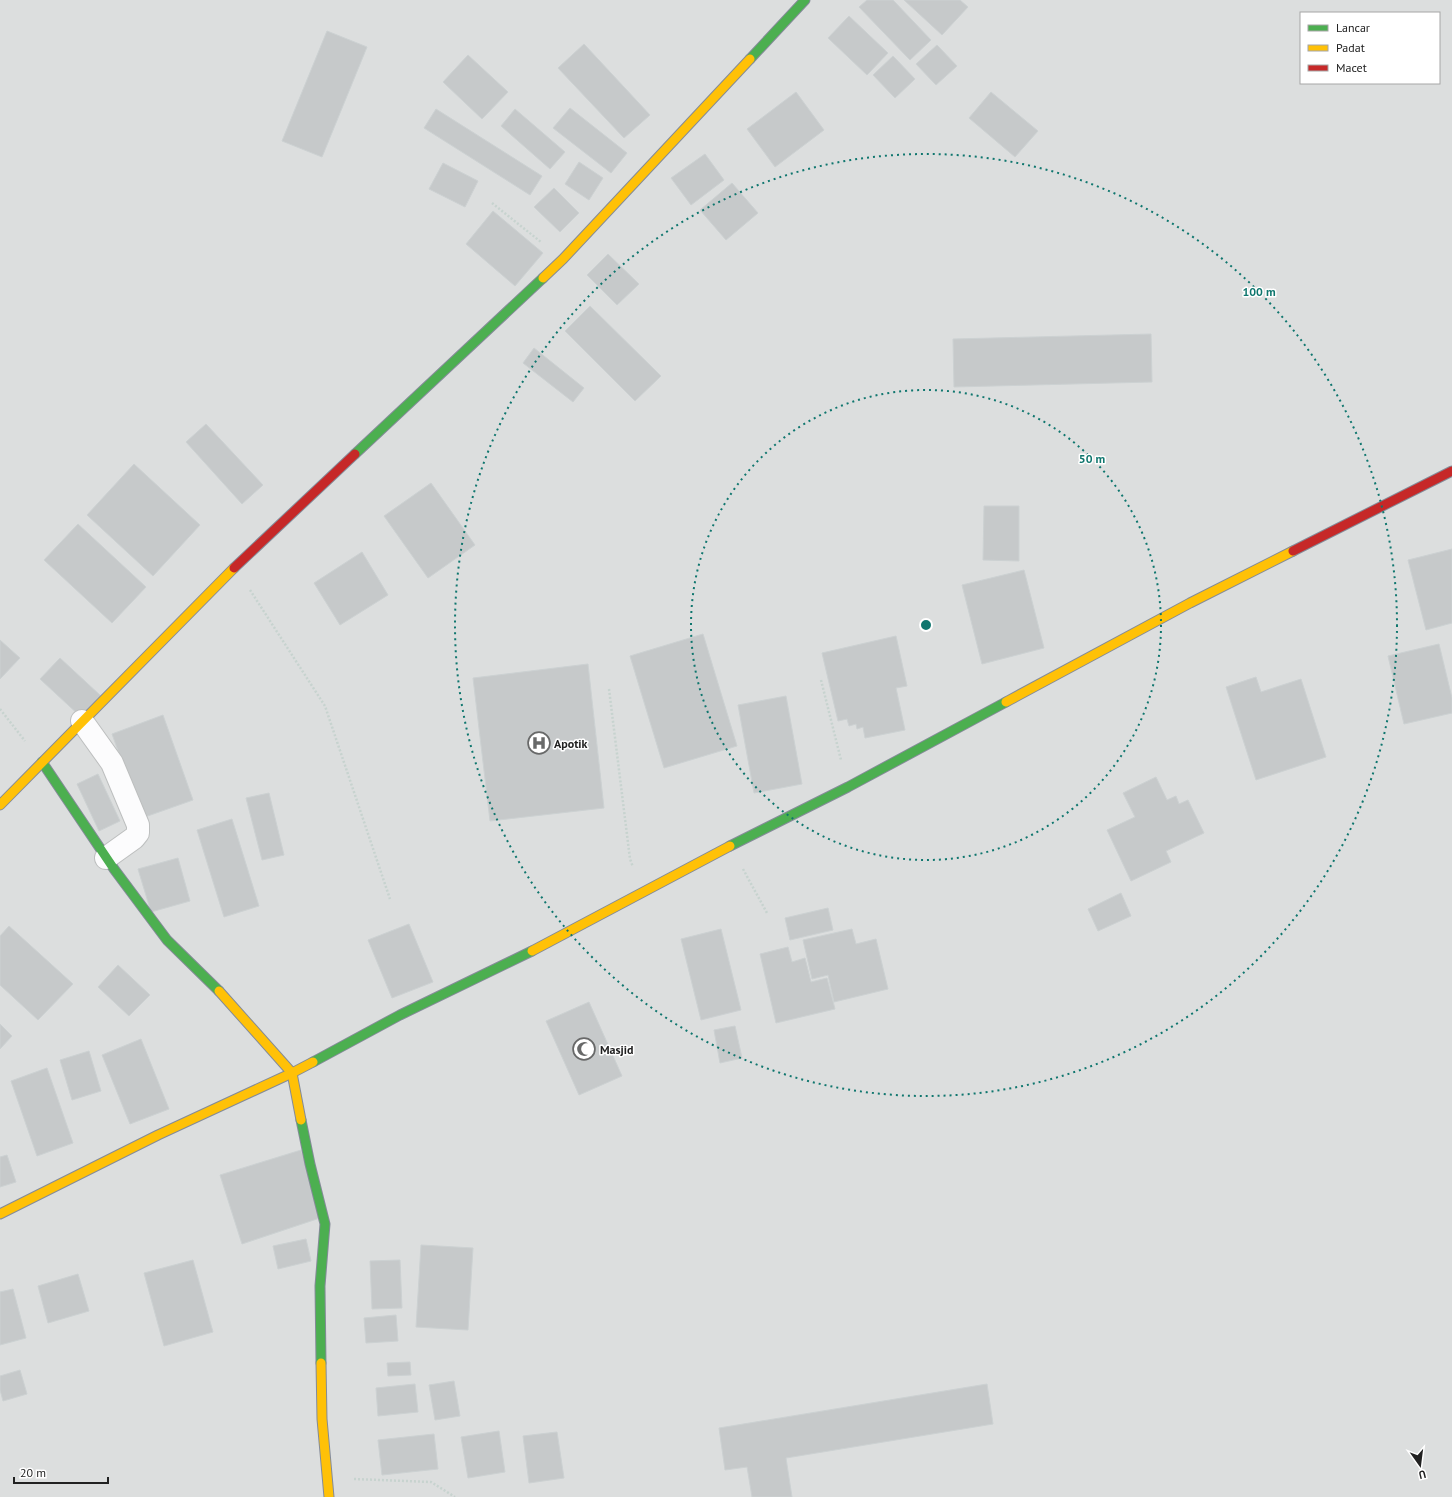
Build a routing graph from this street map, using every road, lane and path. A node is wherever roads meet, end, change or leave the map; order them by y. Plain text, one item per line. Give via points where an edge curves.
1 (805, 0) edge
2 (492, 203) dead end
3 (563, 259) junction
4 (1452, 471) edge
5 (235, 567) junction
6 (821, 680) dead end
7 (609, 689) dead end
8 (0, 709) edge
9 (82, 721) junction
10 (42, 762) junction
11 (848, 787) junction
12 (0, 805) edge
13 (730, 846) junction
14 (106, 858) junction
15 (642, 892) junction
16 (390, 899) dead end
17 (767, 913) dead end
18 (292, 1073) junction
19 (0, 1214) edge
20 (328, 1477) junction
21 (329, 1497) edge
22 (455, 1497) edge

1 - 3 street
2 - 3 path
3 - 5 street
4 - 11 street via 1190,603
5 - 9 street
5 - 16 path via 325,706
6 - 11 path
7 - 15 path via 630,859
8 - 10 path
9 - 10 street
9 - 14 street via 112,763 138,825 138,833 134,838
10 - 12 street
10 - 14 street
11 - 13 street
13 - 15 street
13 - 17 path
14 - 18 street via 167,940 216,988
15 - 18 street
18 - 19 street via 158,1135
18 - 20 street via 325,1224 320,1286 322,1419
20 - 21 street
20 - 22 path via 432,1482

